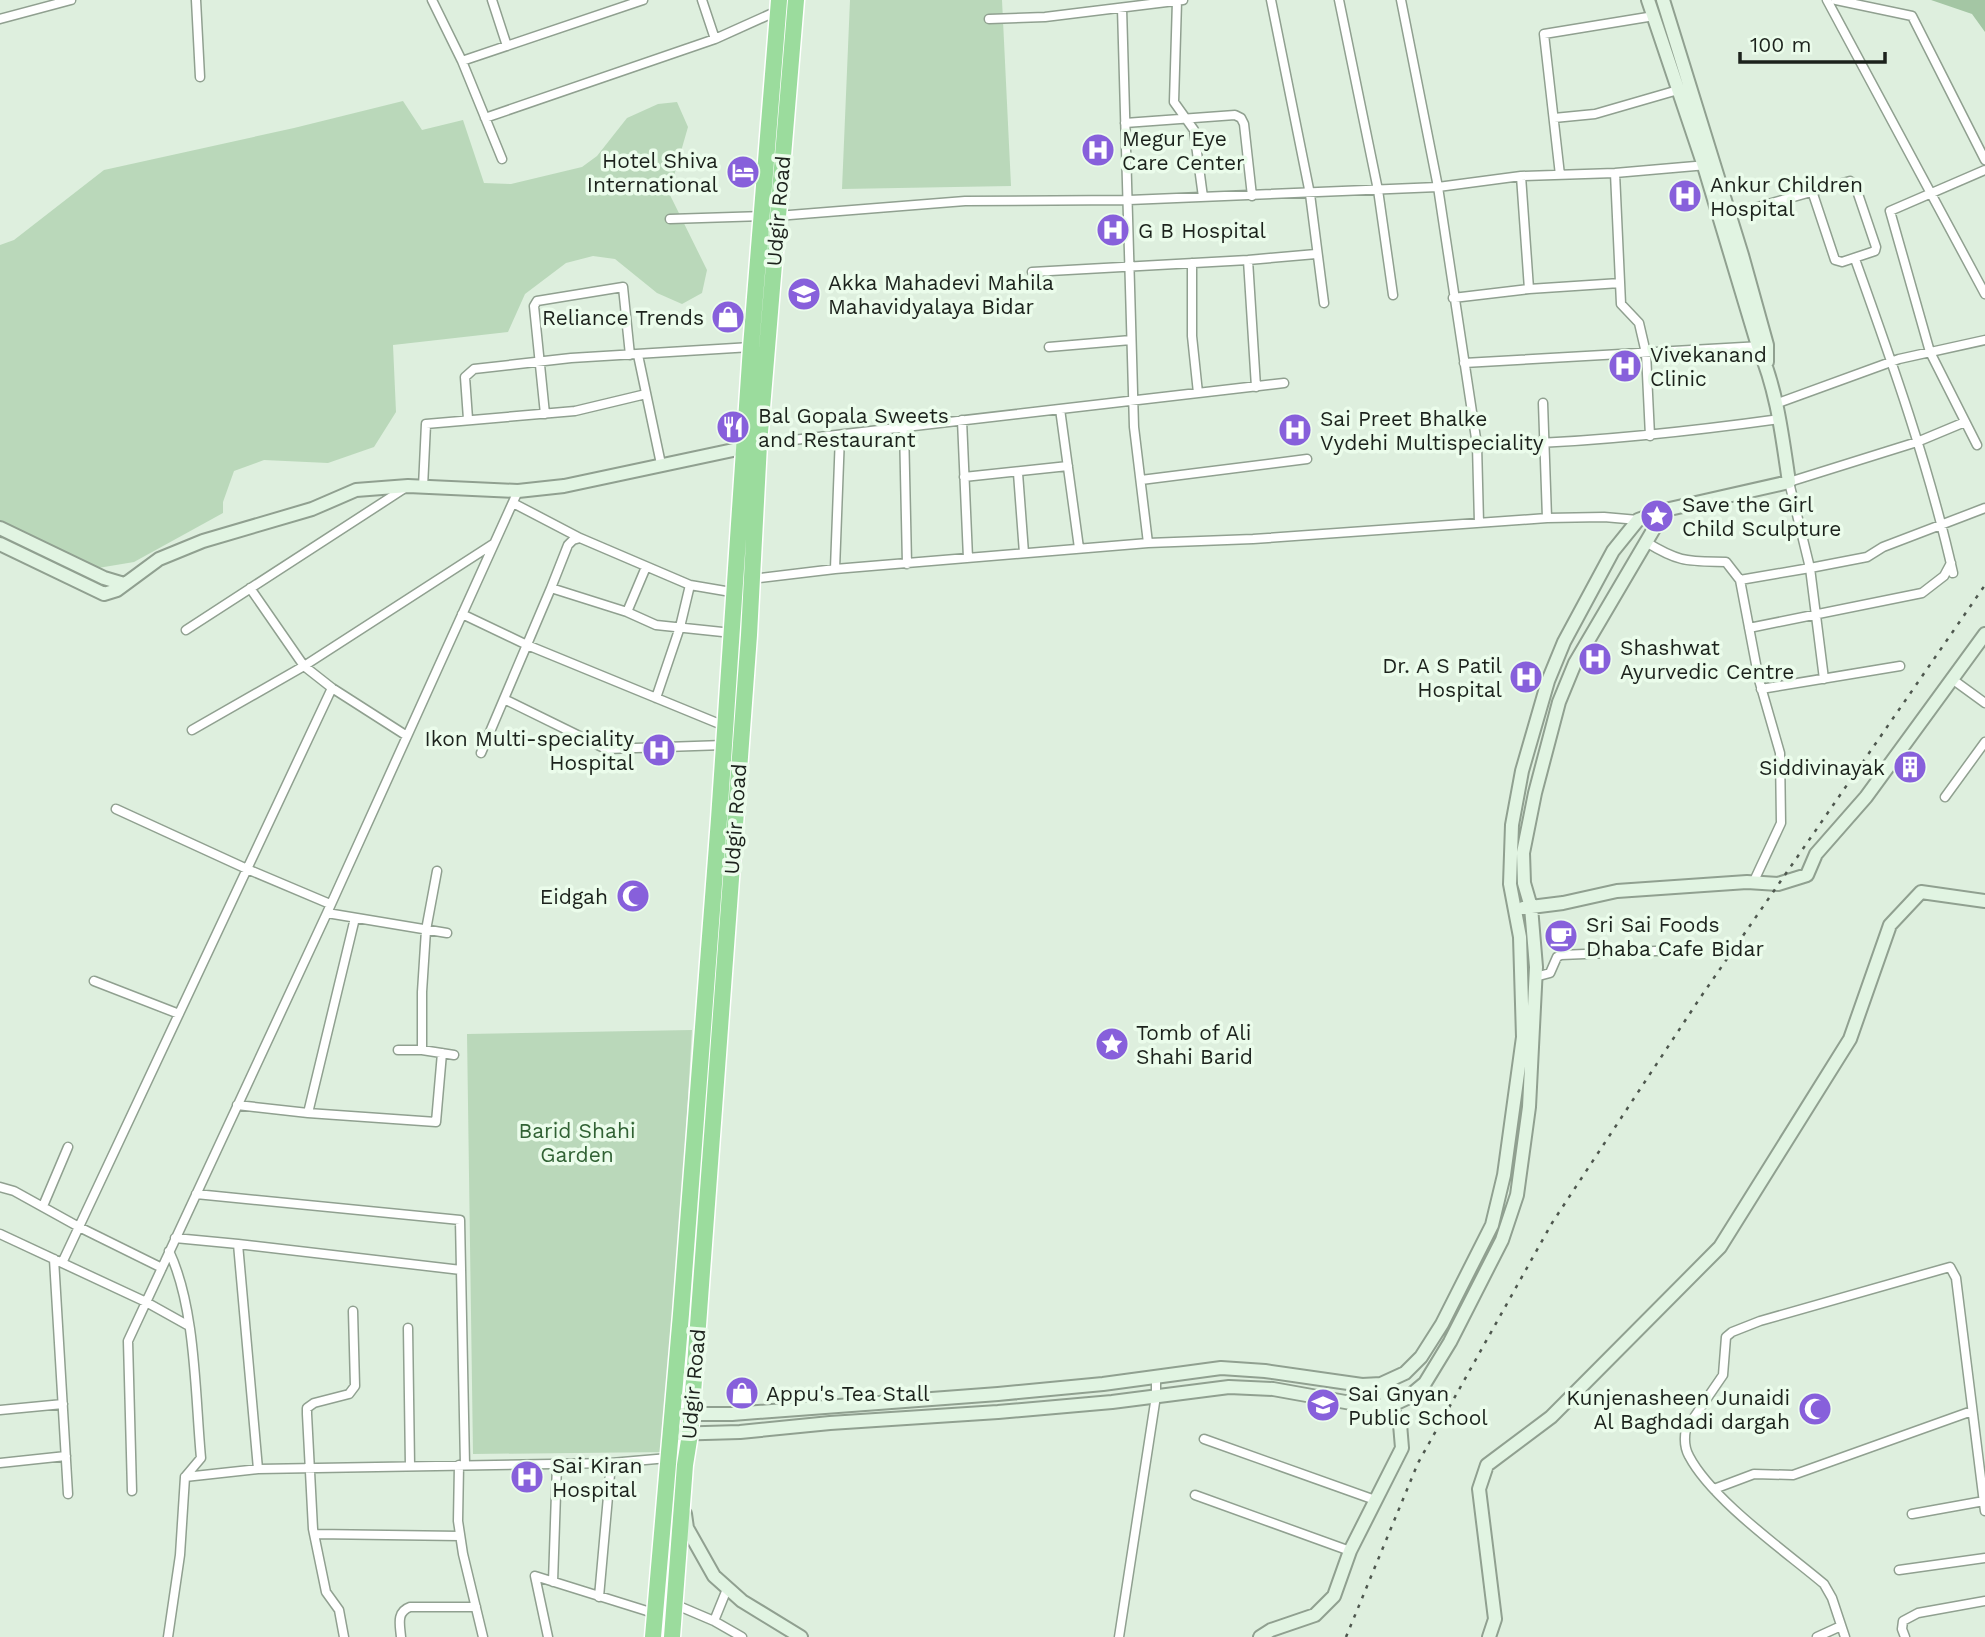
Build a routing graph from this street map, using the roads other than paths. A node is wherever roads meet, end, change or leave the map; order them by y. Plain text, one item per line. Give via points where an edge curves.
1 (71, 0) edge
2 (196, 0) edge
3 (432, 0) edge
4 (492, 0) edge
5 (643, 0) edge
6 (702, 0) edge
7 (1183, 0) edge
8 (1271, 0) edge
9 (1339, 0) edge
10 (1401, 0) edge
11 (1648, 0) edge
12 (1663, 0) edge
13 (1827, 0) edge
14 (1836, 0) edge
15 (1177, 1) edge
16 (787, 3) edge
17 (1122, 8) junction
18 (1654, 16) junction
19 (0, 19) edge
20 (989, 19) dead end
21 (715, 39) junction
22 (507, 46) junction
23 (462, 61) junction
24 (200, 77) dead end
25 (1678, 90) junction
26 (485, 118) junction
27 (1554, 118) junction
28 (1187, 120) junction
29 (1125, 123) junction
30 (502, 159) dead end
31 (1985, 160) edge
32 (1709, 165) junction
33 (1985, 170) edge
34 (1615, 173) junction
35 (1560, 175) junction
36 (1521, 176) junction
37 (1438, 187) junction
38 (1378, 190) junction
39 (1812, 191) junction
40 (1310, 194) junction
41 (1931, 195) junction
42 (1252, 196) junction
43 (1203, 197) junction
44 (1129, 200) junction
45 (1729, 215) junction
46 (761, 216) junction
47 (778, 216) junction
48 (670, 219) dead end
49 (1316, 254) junction
50 (1855, 258) junction
51 (1248, 260) junction
52 (1192, 263) junction
53 (1129, 267) junction
54 (1031, 272) dead end
55 (1620, 283) junction
56 (1529, 289) junction
57 (1985, 294) edge
58 (1393, 295) dead end
59 (1454, 298) junction
60 (1324, 303) dead end
61 (1131, 340) junction
62 (1985, 340) edge
63 (1763, 346) junction
64 (751, 347) junction
65 (1049, 347) dead end
66 (1930, 352) junction
67 (1646, 353) junction
68 (634, 355) junction
69 (540, 362) junction
70 (1892, 362) junction
71 (1464, 363) junction
72 (1284, 383) dead end
73 (1256, 387) junction
74 (1198, 393) junction
75 (646, 394) junction
76 (1133, 400) junction
77 (1543, 403) dead end
78 (1777, 403) junction
79 (1060, 409) junction
80 (545, 414) junction
81 (468, 419) junction
82 (1780, 419) junction
83 (962, 420) junction
84 (1965, 422) junction
85 (904, 427) junction
86 (840, 435) junction
87 (1650, 436) junction
88 (1917, 442) junction
89 (1545, 444) junction
90 (1477, 445) junction
91 (1977, 445) dead end
92 (752, 446) junction
93 (1307, 459) dead end
94 (661, 464) junction
95 (1068, 466) junction
96 (1018, 472) junction
97 (964, 477) junction
98 (1141, 480) junction
99 (1789, 482) junction
100 (408, 486) junction
101 (423, 487) junction
102 (516, 497) junction
103 (1985, 508) edge
104 (1665, 510) junction
105 (1548, 518) junction
106 (1638, 520) junction
107 (1479, 523) junction
108 (1943, 526) junction
109 (0, 528) edge
110 (580, 538) junction
111 (495, 542) junction
112 (1646, 542) junction
113 (1148, 543) junction
114 (0, 544) edge
115 (1079, 548) junction
116 (1024, 553) junction
117 (968, 558) junction
118 (1951, 563) junction
119 (906, 564) junction
120 (646, 567) junction
121 (1810, 568) junction
122 (835, 569) junction
123 (1953, 573) dead end
124 (1740, 580) junction
125 (124, 584) junction
126 (690, 585) junction
127 (743, 587) junction
128 (250, 588) junction
129 (551, 588) junction
130 (627, 612) junction
131 (462, 614) junction
132 (1814, 615) junction
133 (680, 626) junction
134 (1749, 628) junction
135 (186, 630) dead end
136 (732, 634) junction
137 (1985, 634) edge
138 (527, 645) junction
139 (304, 666) junction
140 (1900, 666) dead end
141 (1824, 679) junction
142 (1952, 679) junction
143 (332, 688) junction
144 (1761, 689) junction
145 (656, 698) junction
146 (504, 699) junction
147 (1985, 703) edge
148 (725, 726) junction
149 (192, 730) dead end
150 (407, 736) junction
151 (735, 740) junction
152 (1985, 742) edge
153 (481, 753) dead end
154 (1945, 797) dead end
155 (116, 809) dead end
156 (247, 869) junction
157 (437, 871) dead end
158 (1753, 883) junction
159 (1985, 901) edge
160 (330, 904) junction
161 (1531, 907) junction
162 (1514, 909) junction
163 (327, 913) junction
164 (355, 918) junction
165 (426, 930) junction
166 (447, 933) dead end
167 (1679, 950) dead end
168 (1535, 977) junction
169 (94, 981) dead end
170 (178, 1014) junction
171 (422, 1050) junction
172 (398, 1051) dead end
173 (442, 1053) junction
174 (454, 1055) dead end
175 (237, 1105) junction
176 (308, 1113) junction
177 (68, 1147) dead end
178 (0, 1187) edge
179 (196, 1194) junction
180 (43, 1206) junction
181 (79, 1227) junction
182 (0, 1234) edge
183 (175, 1238) junction
184 (238, 1244) junction
185 (169, 1251) junction
186 (58, 1261) junction
187 (162, 1268) junction
188 (461, 1270) junction
189 (146, 1302) junction
190 (353, 1311) dead end
191 (189, 1326) junction
192 (408, 1328) dead end
193 (1156, 1376) junction
194 (1381, 1384) junction
195 (1156, 1396) junction
196 (63, 1404) junction
197 (1390, 1406) junction
198 (0, 1410) edge
199 (1972, 1411) junction
200 (672, 1414) junction
201 (691, 1415) junction
202 (670, 1434) junction
203 (690, 1434) junction
204 (1204, 1439) dead end
205 (66, 1456) junction
206 (668, 1458) junction
207 (0, 1463) edge
208 (611, 1463) junction
209 (557, 1464) junction
210 (462, 1465) junction
211 (410, 1466) junction
212 (309, 1468) junction
213 (258, 1469) junction
214 (185, 1476) junction
215 (1714, 1489) junction
216 (132, 1491) dead end
217 (68, 1494) dead end
218 (1195, 1495) dead end
219 (1374, 1500) junction
220 (1984, 1501) edge
221 (683, 1504) junction
222 (1985, 1511) edge
223 (1912, 1514) dead end
224 (315, 1534) junction
225 (460, 1536) junction
226 (1350, 1551) junction
227 (1985, 1558) edge
228 (1899, 1570) dead end
229 (553, 1582) junction
230 (727, 1589) junction
231 (598, 1597) junction
232 (1985, 1601) edge
233 (674, 1604) junction
234 (476, 1607) junction
235 (654, 1616) junction
236 (714, 1621) junction
237 (1841, 1626) junction
238 (672, 1632) edge
239 (168, 1637) edge
240 (344, 1637) edge
241 (401, 1637) edge
242 (483, 1637) edge
243 (548, 1637) edge
244 (653, 1637) edge
245 (742, 1637) edge
246 (801, 1637) edge
247 (1119, 1637) edge
248 (1260, 1637) edge
249 (1489, 1637) edge
250 (1817, 1637) edge
251 (1844, 1637) edge
252 (1905, 1637) edge

1 - 19 street
2 - 24 street
3 - 23 street
4 - 22 street
5 - 22 street
6 - 21 street
7 - 15 street
8 - 40 street
9 - 38 street
10 - 37 street
11 - 18 main road
12 - 32 main road
13 - 41 street
14 - 31 street via 1912,16
15 - 17 street
15 - 28 street via 1174,102
16 - 21 street
16 - 46 highway, Udgir Road
16 - 47 highway, Udgir Road
17 - 20 street via 1045,18
17 - 29 street
18 - 25 main road
18 - 27 street via 1544,34
21 - 26 street
22 - 23 street
23 - 26 street
25 - 27 street via 1595,114
25 - 32 main road
26 - 30 street
27 - 35 street
28 - 29 street
28 - 42 street via 1241,118
28 - 43 street via 1194,130
29 - 44 street
32 - 34 street
32 - 45 main road
32 - 63 main road
33 - 41 street
34 - 35 street
34 - 55 street
35 - 36 street
36 - 37 street
36 - 56 street
37 - 38 street
37 - 59 street
38 - 40 street
38 - 58 street
39 - 45 street
39 - 50 street via 1835,260
39 - 50 street via 1844,181 1854,185 1875,247 1872,254
40 - 42 street
40 - 49 street
41 - 57 street
41 - 66 street via 1890,211
42 - 43 street
43 - 44 street
44 - 47 street via 965,201
44 - 53 street
45 - 63 main road
46 - 47 street
46 - 48 street
46 - 64 highway, Udgir Road
47 - 92 highway, Udgir Road
49 - 51 street
49 - 60 street
50 - 70 street
51 - 52 street
51 - 73 street
52 - 53 street
52 - 74 street
53 - 54 street
53 - 61 street
55 - 56 street
55 - 67 street via 1621,304 1639,323
56 - 59 street
59 - 71 street
61 - 65 street
61 - 76 street
62 - 66 street
63 - 67 street
63 - 78 main road
64 - 68 street
64 - 92 highway, Udgir Road
66 - 70 street
66 - 84 street
67 - 71 street
67 - 87 street
68 - 69 street
68 - 69 street via 623,287 537,301
68 - 75 street
69 - 80 street
69 - 81 street via 469,372 465,377
70 - 78 street
70 - 88 street
71 - 90 street
72 - 73 street
73 - 74 street
74 - 76 street
75 - 80 street
75 - 94 street
76 - 79 street
76 - 98 street
77 - 89 street
78 - 82 main road
79 - 83 street
79 - 95 street
80 - 81 street
81 - 101 street via 426,424
82 - 87 street
82 - 99 main road
83 - 85 street
83 - 97 street
84 - 88 street
84 - 91 street
85 - 86 street
85 - 119 street
86 - 92 street
86 - 122 street
87 - 89 street
88 - 99 street
88 - 108 street
89 - 90 street
89 - 105 street
90 - 107 street
92 - 94 main road
92 - 127 highway, Udgir Road
93 - 98 street
94 - 102 main road
95 - 96 street
95 - 115 street
96 - 97 street
96 - 116 street
97 - 117 street
98 - 113 street
99 - 104 main road
99 - 121 street
100 - 101 main road
100 - 125 main road via 356,490 312,509 203,541 159,559
100 - 128 street
101 - 102 main road
102 - 110 street
102 - 111 street
103 - 108 street
104 - 106 main road
104 - 112 main road
105 - 106 street
105 - 107 street
106 - 162 main road via 1612,551 1548,681 1512,825
107 - 113 street
108 - 118 street
108 - 121 street via 1867,557
109 - 125 main road
110 - 120 street
110 - 129 street via 568,545
111 - 131 street
111 - 139 street
112 - 124 street via 1684,561 1726,562
112 - 161 main road via 1575,663 1559,702 1523,853
113 - 115 street
114 - 125 main road via 104,594
115 - 116 street
116 - 117 street
117 - 119 street
118 - 123 street
118 - 132 street via 1944,576 1922,593
119 - 122 street
120 - 126 street
120 - 130 street
121 - 124 street
121 - 132 street
122 - 127 street
124 - 134 street
126 - 127 street
126 - 133 street
127 - 136 highway, Udgir Road
127 - 151 highway, Udgir Road
128 - 135 street
128 - 139 street
129 - 130 street
129 - 138 street
130 - 133 street via 656,625
131 - 138 street
131 - 150 street
132 - 134 street
132 - 141 street
133 - 136 street
133 - 145 street
134 - 144 street
136 - 148 highway, Udgir Road
137 - 142 main road
138 - 145 street
138 - 146 street
139 - 143 street
139 - 149 street
140 - 141 street
141 - 144 street
142 - 147 street
142 - 158 main road via 1866,797 1816,854 1807,875 1779,884
143 - 150 street
143 - 156 street
144 - 158 street via 1780,754 1781,823
145 - 148 street
146 - 151 street via 606,749
146 - 153 street
148 - 151 highway, Udgir Road
150 - 160 street
151 - 200 highway, Udgir Road
151 - 201 highway, Udgir Road
152 - 154 street
155 - 156 street
156 - 160 street
156 - 170 street
157 - 165 street
158 - 161 main road via 1617,891
159 - 249 main road via 1921,892 1890,926 1850,1039 1720,1247 1551,1417 1487,1465 1479,1489 1495,1619
160 - 163 street
161 - 162 main road
161 - 168 main road
162 - 194 main road via 1520,937 1523,1037 1504,1175 1492,1225 1421,1357 1405,1373
163 - 164 street
163 - 175 street
164 - 165 street
164 - 176 street
165 - 166 street
165 - 171 street
167 - 168 street via 1560,955 1550,973
168 - 197 main road via 1529,1107 1517,1195 1502,1240 1424,1383
169 - 170 street
170 - 181 street
171 - 172 street
171 - 173 street
173 - 174 street
173 - 176 street via 436,1122
175 - 176 street
175 - 179 street
177 - 180 street
178 - 180 street
179 - 183 street
179 - 188 street via 460,1220
180 - 181 street
181 - 186 street
181 - 187 street
182 - 186 street
183 - 184 street
183 - 185 street
184 - 188 street
184 - 213 street
185 - 187 street
185 - 191 street via 179,1272
186 - 189 street
186 - 196 street
187 - 189 street
188 - 210 street
189 - 191 street
189 - 216 street via 128,1340
190 - 212 street via 355,1386 349,1394 307,1408
191 - 214 street via 201,1458
192 - 211 street
193 - 194 main road via 1220,1368
193 - 195 street
193 - 201 main road via 998,1394
194 - 197 main road
195 - 197 main road via 1229,1387
195 - 203 main road
195 - 247 street
196 - 198 street
196 - 205 street
197 - 219 main road via 1400,1424 1402,1448
199 - 215 street via 1793,1475 1754,1474
199 - 215 street via 1956,1278 1950,1267 1760,1321 1726,1337 1723,1374 1686,1429 1689,1457
199 - 220 street
200 - 201 main road
200 - 202 highway, Udgir Road
201 - 203 highway, Udgir Road
202 - 203 main road
202 - 206 highway, Udgir Road
203 - 221 highway, Udgir Road
204 - 219 street
205 - 207 street
205 - 217 street
206 - 208 street
206 - 235 highway, Udgir Road
208 - 209 street
208 - 231 street
209 - 210 street
209 - 229 street
210 - 211 street
210 - 225 street
211 - 212 street
212 - 213 street
212 - 224 street
213 - 214 street
214 - 239 street
215 - 237 street via 1824,1584
218 - 226 street
219 - 226 main road
220 - 222 street
220 - 223 street
221 - 230 main road via 687,1528
221 - 233 highway, Udgir Road
224 - 225 street
224 - 240 street via 326,1592 339,1610
225 - 234 street
226 - 248 main road via 1334,1596 1315,1615
227 - 228 street
229 - 231 street
229 - 243 street via 536,1576
230 - 236 street
230 - 246 main road
231 - 235 street
232 - 252 street via 1909,1617 1903,1621
233 - 236 street
233 - 238 highway, Udgir Road
234 - 241 street via 410,1607 399,1619
234 - 242 street
235 - 238 street
235 - 244 highway, Udgir Road
236 - 245 street
237 - 250 street
237 - 251 street

